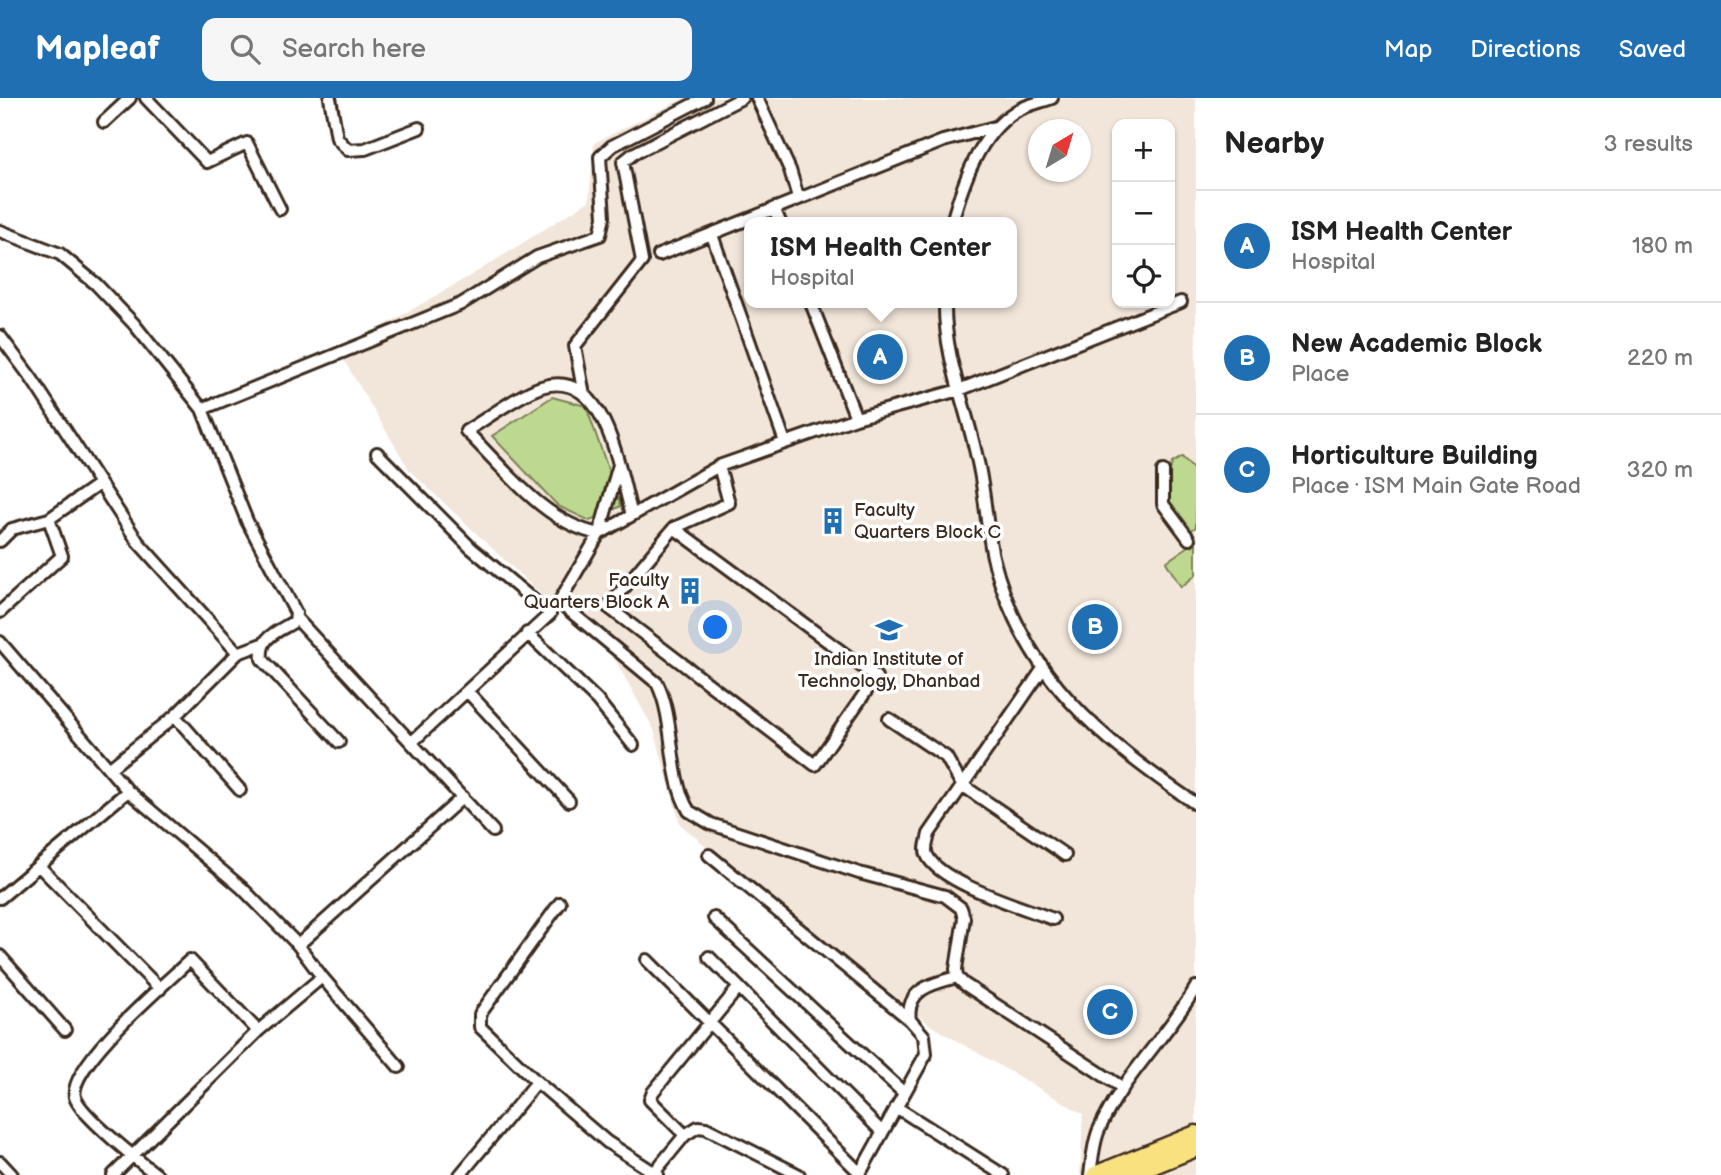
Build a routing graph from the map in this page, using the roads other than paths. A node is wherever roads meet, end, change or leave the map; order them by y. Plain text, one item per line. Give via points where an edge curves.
1 (130, 98) edge
2 (146, 98) edge
3 (330, 98) edge
4 (705, 98) edge
5 (743, 98) edge
6 (757, 98) edge
7 (1052, 98) edge
8 (104, 122) dead end
9 (995, 127) junction
10 (419, 128) dead end
11 (798, 197) junction
12 (774, 208) junction
13 (280, 209) dead end
14 (753, 217) edge
15 (778, 217) edge
16 (953, 217) edge
17 (744, 221) edge
18 (0, 231) edge
19 (712, 235) junction
20 (659, 255) dead end
21 (1181, 302) dead end
22 (813, 308) edge
23 (944, 308) edge
24 (0, 336) edge
25 (959, 390) junction
26 (584, 395) junction
27 (202, 409) junction
28 (856, 418) junction
29 (785, 442) junction
30 (377, 453) dead end
31 (719, 467) junction
32 (618, 468) junction
33 (1163, 471) dead end
34 (99, 484) junction
35 (632, 515) junction
36 (49, 519) junction
37 (674, 528) junction
38 (599, 534) junction
39 (1189, 539) dead end
40 (0, 541) edge
41 (0, 612) edge
42 (296, 618) junction
43 (527, 633) junction
44 (0, 642) edge
45 (262, 644) junction
46 (238, 653) junction
47 (1042, 670) junction
48 (467, 691) junction
49 (175, 716) junction
50 (889, 719) dead end
51 (339, 742) dead end
52 (412, 742) junction
53 (632, 745) dead end
54 (109, 769) junction
55 (962, 785) junction
56 (240, 790) dead end
57 (128, 791) junction
58 (463, 797) junction
59 (569, 801) dead end
60 (1196, 804) edge
61 (493, 831) dead end
62 (709, 855) dead end
63 (1065, 855) dead end
64 (39, 866) junction
65 (0, 898) edge
66 (560, 903) dead end
67 (714, 918) dead end
68 (1053, 919) dead end
69 (298, 945) junction
70 (0, 956) edge
71 (709, 957) dead end
72 (647, 960) dead end
73 (322, 977) junction
74 (957, 977) junction
75 (739, 987) junction
76 (1196, 987) edge
77 (160, 989) junction
78 (910, 1020) junction
79 (709, 1022) junction
80 (65, 1030) dead end
81 (258, 1031) junction
82 (399, 1067) dead end
83 (537, 1082) junction
84 (1123, 1088) junction
85 (904, 1093) junction
86 (896, 1107) junction
87 (882, 1132) junction
88 (1196, 1134) edge
89 (685, 1135) junction
90 (1196, 1148) edge
91 (131, 1155) junction
92 (0, 1162) edge
93 (655, 1174) edge
94 (859, 1174) edge
95 (12, 1175) edge
96 (114, 1175) edge
97 (156, 1175) edge
98 (460, 1175) edge
99 (799, 1175) edge
100 (1003, 1175) edge
101 (1090, 1175) edge
102 (1095, 1175) edge
103 (1129, 1175) edge

1 - 8 street
2 - 13 street via 208,162 247,142
3 - 10 street via 337,138 348,150 365,149
4 - 27 street via 612,146 600,157 604,217 600,235 537,257 461,304
5 - 26 street via 623,162 642,261 575,346
6 - 11 street
7 - 9 street via 1018,110
9 - 11 street via 943,141
9 - 16 street via 963,181
11 - 12 street
12 - 14 street
12 - 15 street
17 - 19 street
18 - 27 street via 60,254 96,284
19 - 20 street
19 - 29 street
21 - 25 street
22 - 28 street
23 - 25 street via 947,349
24 - 34 street
25 - 28 street
25 - 47 street via 977,456 993,557 1016,621
26 - 32 street via 593,400 606,421
26 - 38 street via 564,385 541,387 466,431 554,516 579,530
27 - 42 street via 247,521
28 - 29 street
29 - 31 street
30 - 43 street via 471,548 550,614
31 - 35 street
31 - 37 street via 729,503
32 - 35 street
32 - 38 street
33 - 39 street via 1163,504
34 - 36 street
34 - 46 street via 138,542
35 - 38 street
36 - 40 street via 12,529
36 - 41 street via 62,556
37 - 37 street via 608,607 816,765 876,677
38 - 74 street via 559,601 657,683 689,811 724,829 945,896 961,908 964,918
42 - 45 street
42 - 52 street
43 - 48 street
43 - 53 street via 597,700
44 - 54 street
45 - 46 street
45 - 51 street via 265,666
46 - 49 street
47 - 55 street
47 - 60 street via 1143,768
48 - 52 street
48 - 59 street
49 - 54 street
49 - 56 street
50 - 55 street via 946,757
52 - 58 street
54 - 57 street
55 - 63 street
55 - 68 street via 929,834 927,856 967,887
57 - 64 street
57 - 69 street via 242,888
58 - 61 street
58 - 69 street
62 - 78 street
64 - 65 street
64 - 77 street
66 - 83 street via 479,1021 491,1041
67 - 85 street
69 - 73 street
70 - 80 street
71 - 75 street
72 - 79 street
73 - 81 street
73 - 82 street
74 - 78 street via 920,990 911,1000
74 - 84 street
75 - 79 street
75 - 87 street
76 - 84 street
77 - 81 street via 190,960
77 - 91 street via 114,1032 80,1071 74,1086 80,1107
78 - 85 street via 927,1046
79 - 89 street via 650,1100
79 - 94 street
81 - 91 street
83 - 93 street via 607,1142
83 - 98 street
84 - 101 street via 1098,1132
85 - 86 street
86 - 87 street
86 - 100 street
87 - 94 street
88 - 102 highway
89 - 93 street
89 - 99 street via 706,1128
90 - 103 highway
91 - 96 street
91 - 97 street
92 - 95 street

